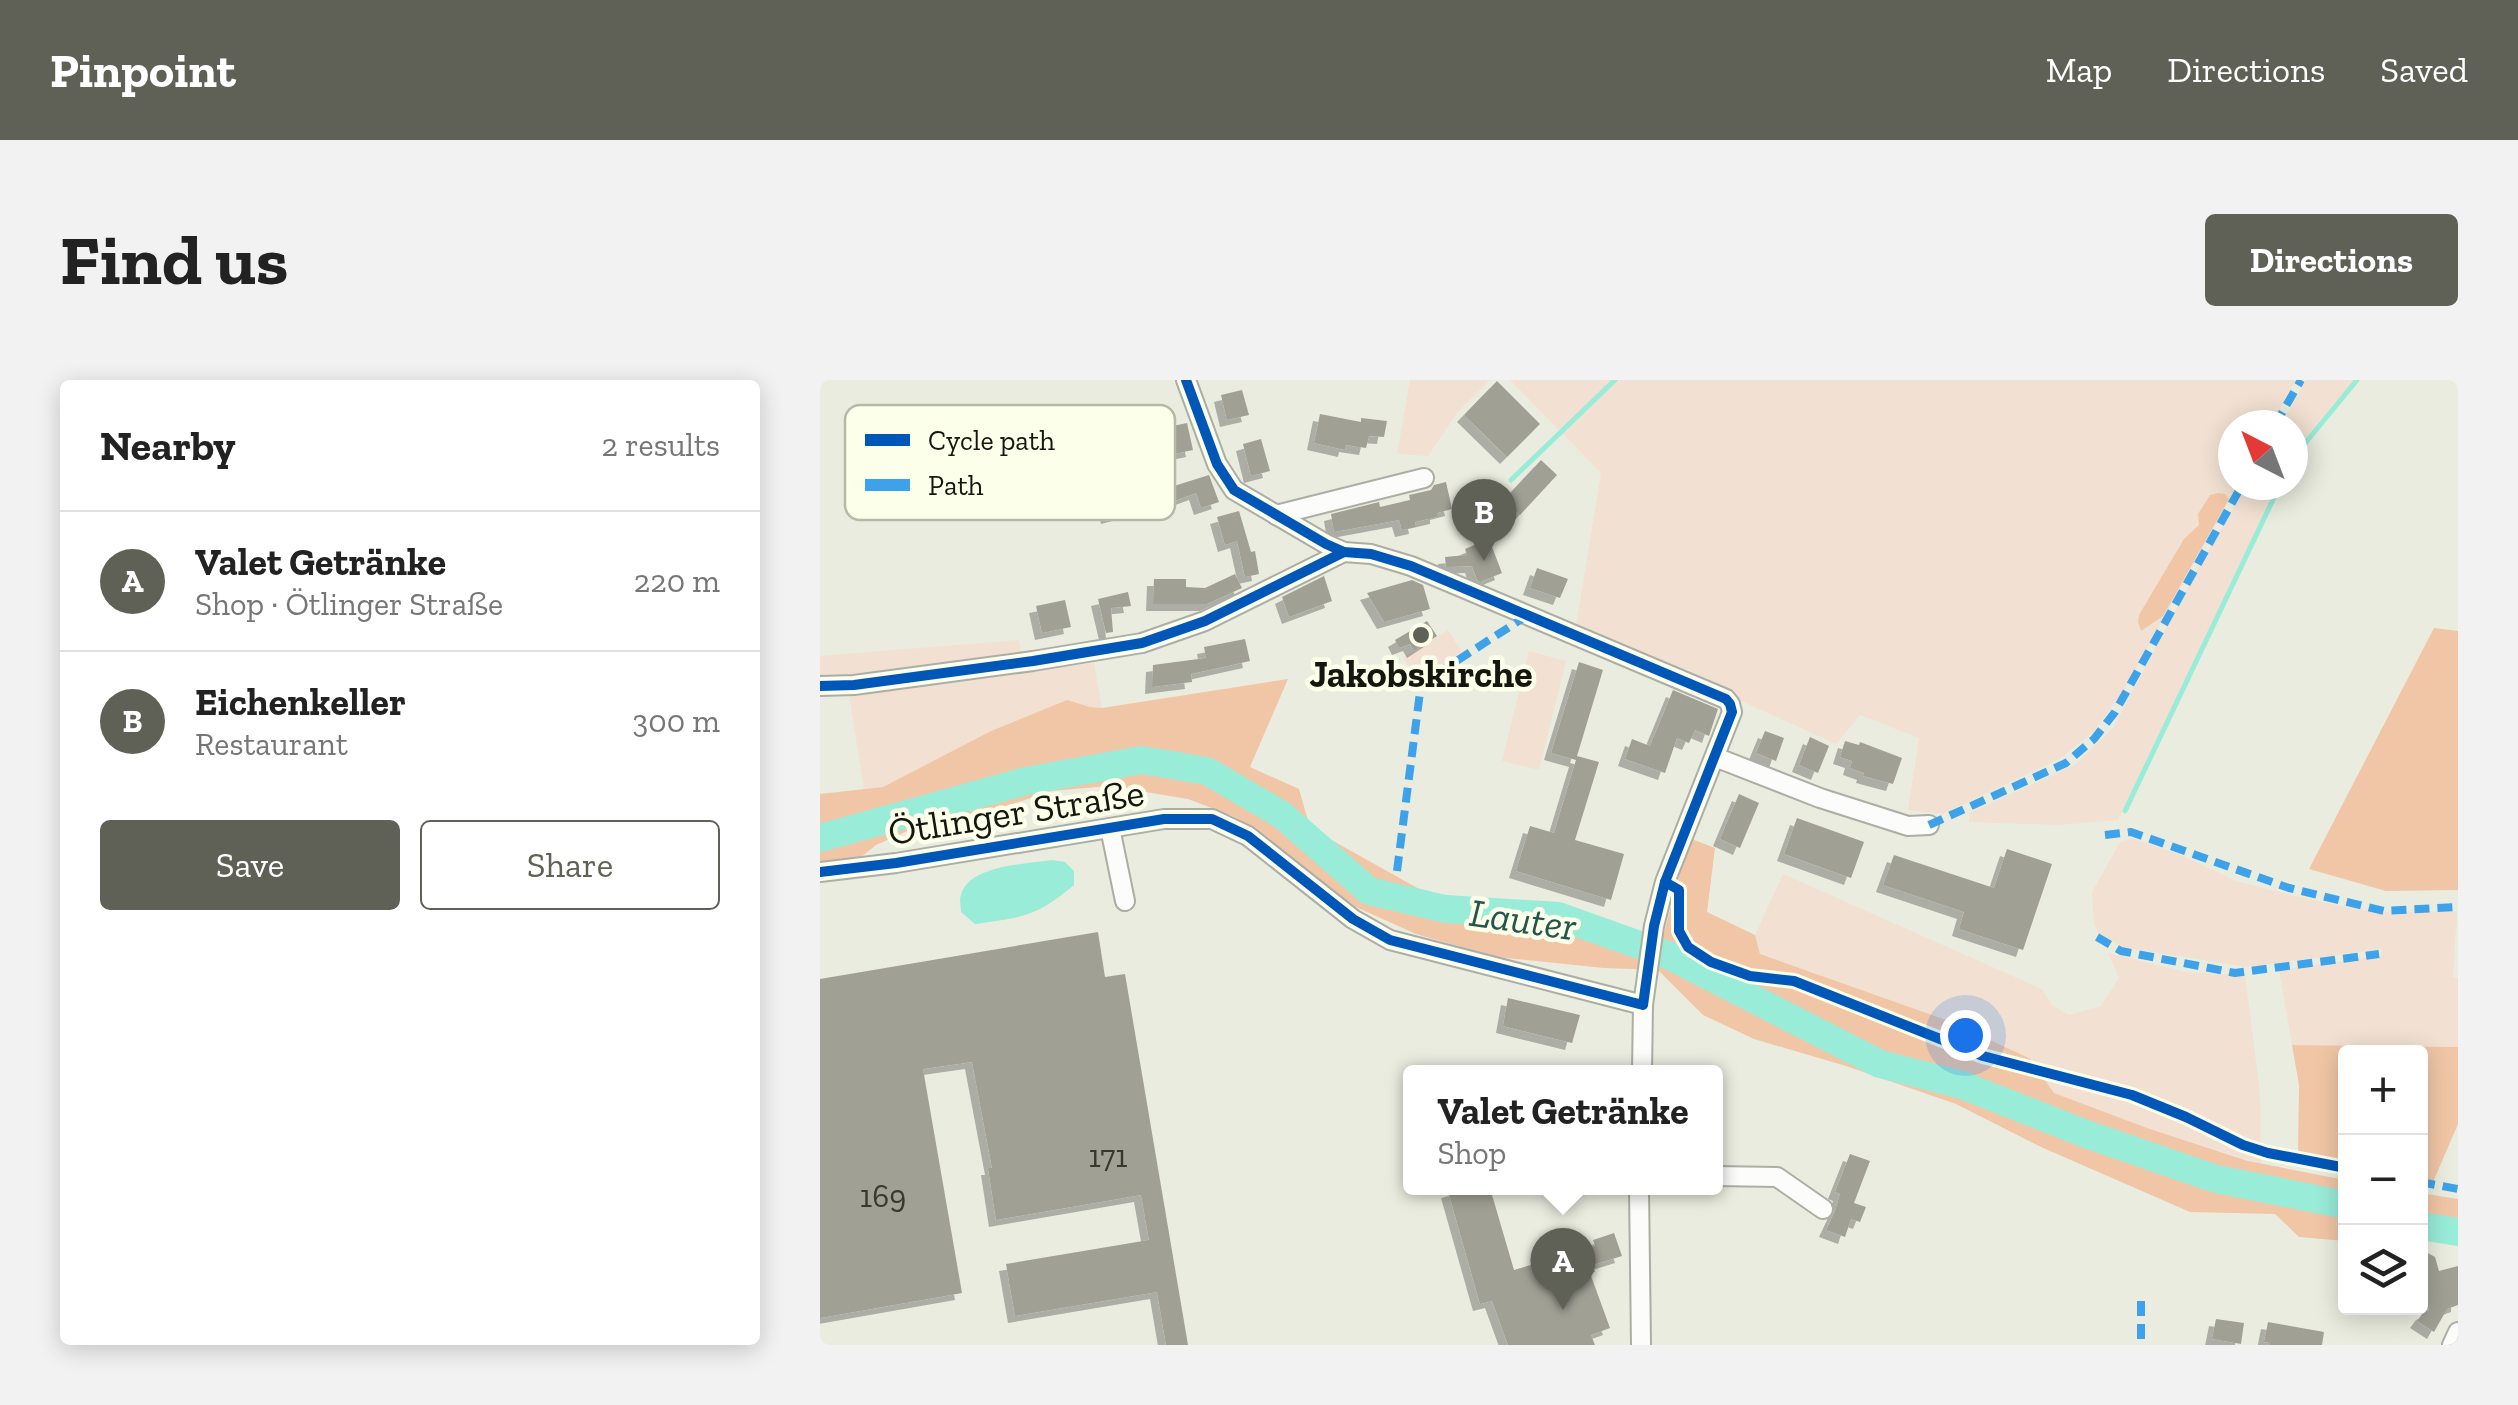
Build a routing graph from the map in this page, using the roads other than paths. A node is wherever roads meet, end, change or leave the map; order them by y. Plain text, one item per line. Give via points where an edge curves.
1 (1186, 380) edge
2 (1424, 478) dead end
3 (1276, 515) junction
4 (1344, 552) junction
5 (820, 686) edge
6 (1714, 757) junction
7 (1928, 825) dead end
8 (1110, 828) junction
9 (820, 872) edge
10 (1125, 901) dead end
11 (1643, 1004) junction
12 (1642, 1065) edge
13 (1723, 1176) edge
14 (1639, 1195) edge
15 (1823, 1209) dead end
16 (2458, 1332) edge
17 (1641, 1345) edge
18 (2452, 1345) edge

1 - 3 street via 1234,490
2 - 3 street
3 - 4 street
4 - 5 street via 1204,621 1142,642
4 - 6 street via 1411,566 1726,699 1732,712
6 - 7 street via 1908,826
6 - 11 street via 1665,882
8 - 9 street, Ötlinger Straße
8 - 10 street
8 - 11 street, Ötlinger Straße via 1212,819 1248,836 1352,920 1390,940
11 - 12 street
13 - 15 street via 1777,1178
14 - 17 street
16 - 18 street

